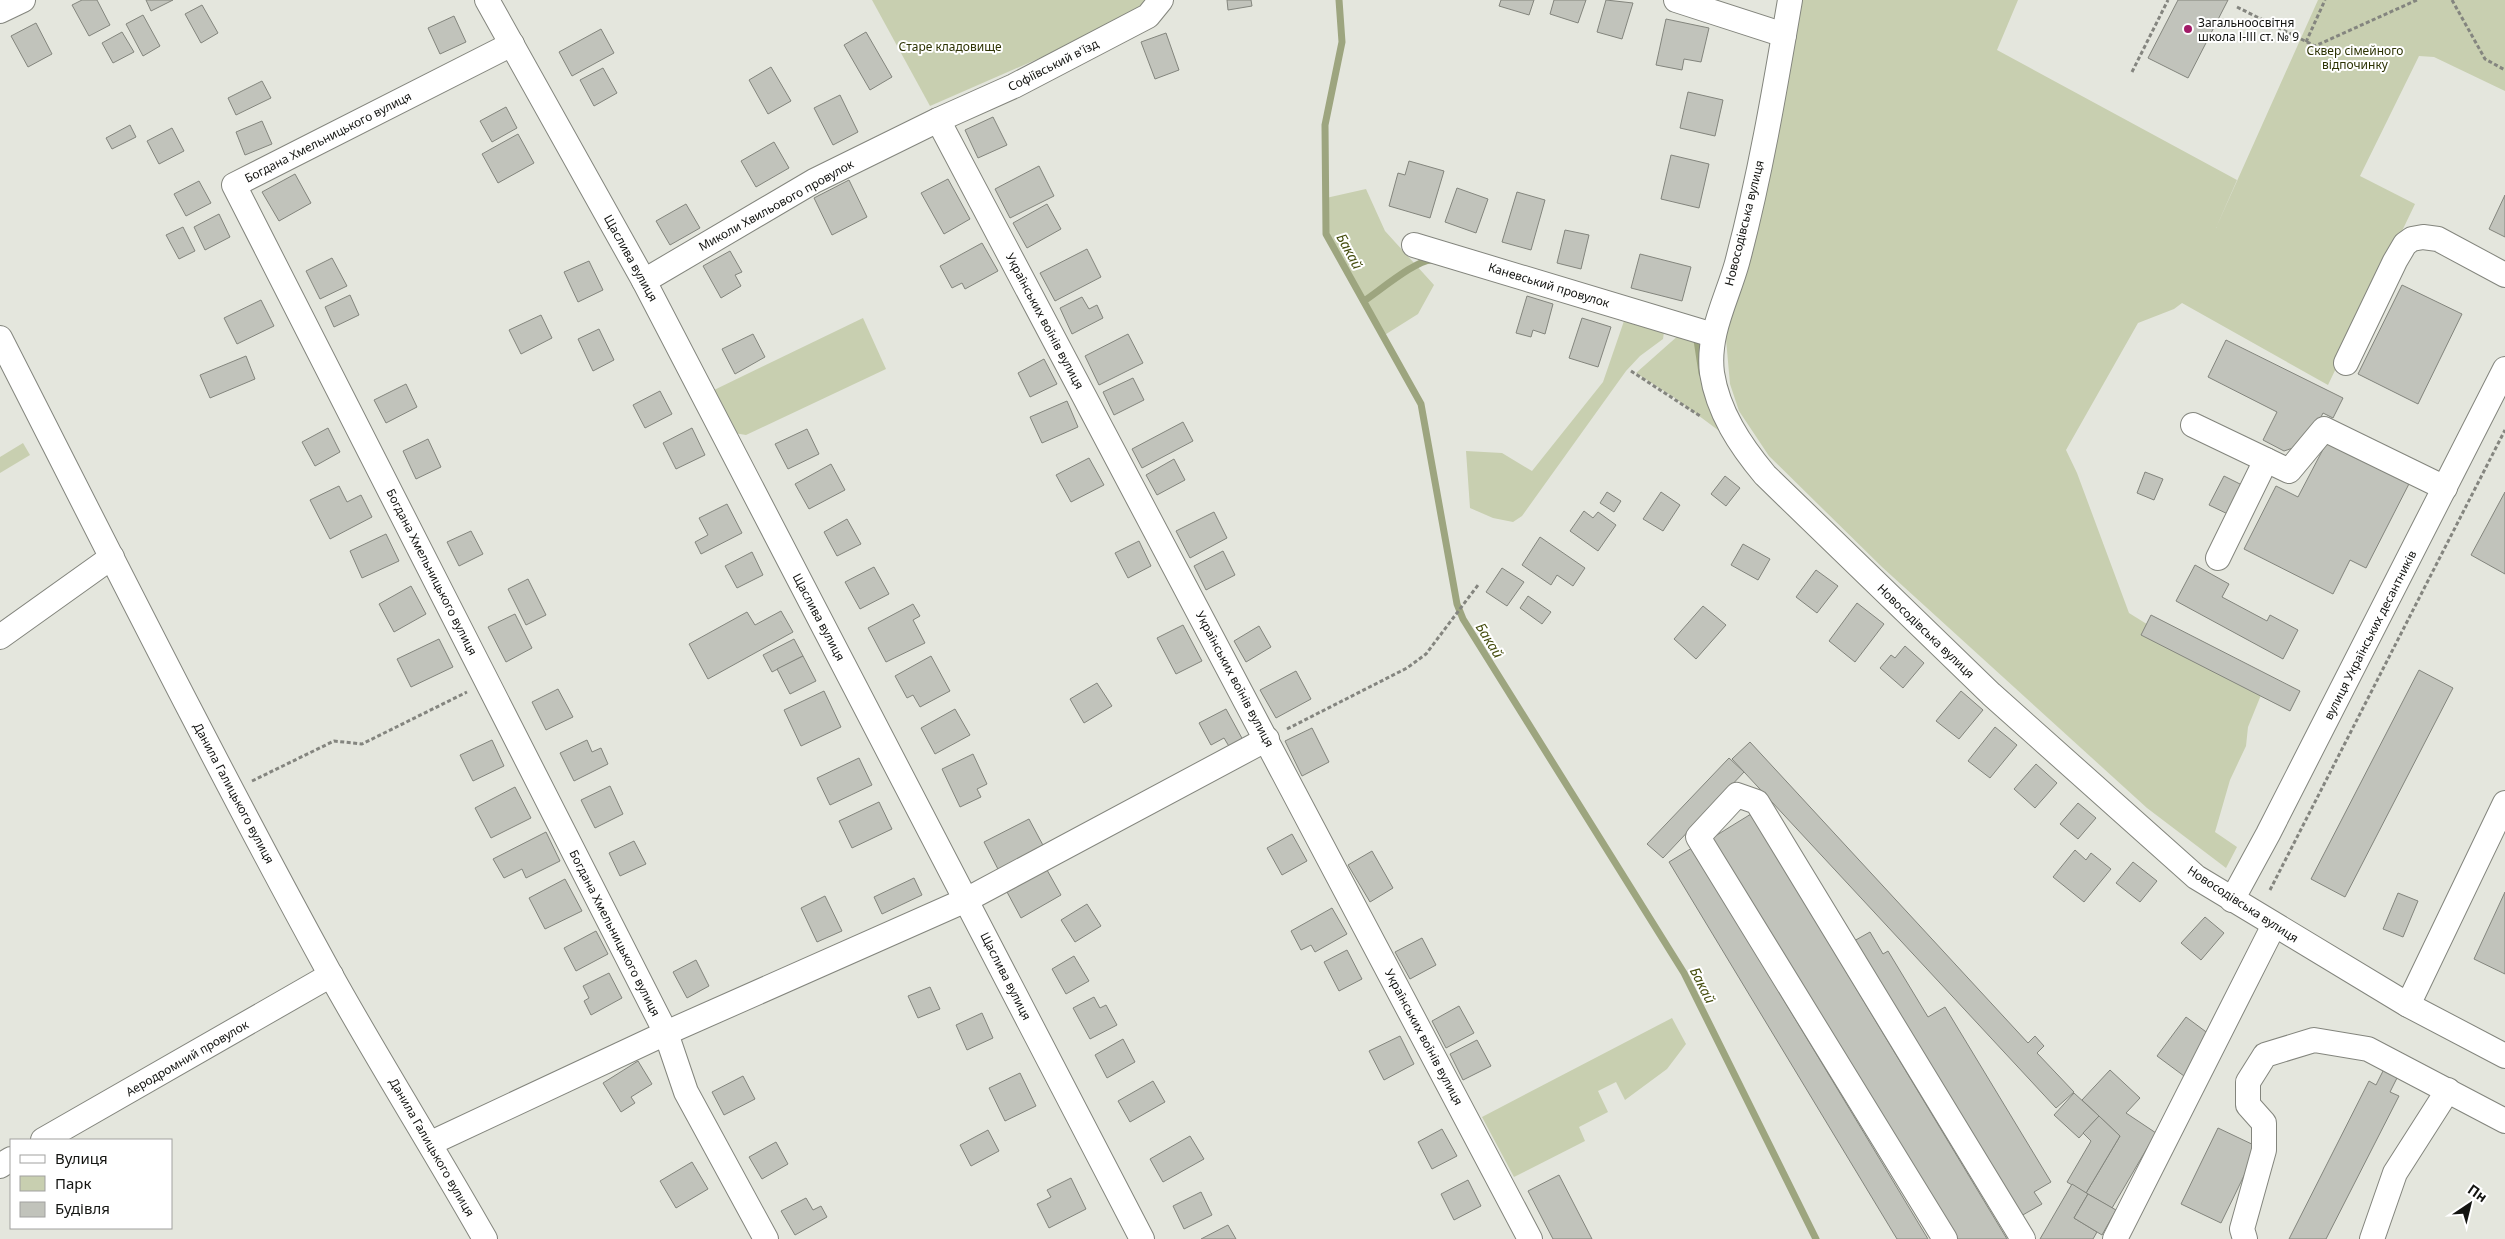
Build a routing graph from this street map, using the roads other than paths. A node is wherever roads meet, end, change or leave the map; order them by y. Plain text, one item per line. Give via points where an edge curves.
1 (22, 0) edge
2 (487, 0) edge
3 (1161, 0) edge
4 (1676, 0) edge
5 (1790, 0) edge
6 (0, 11) edge
7 (1784, 36) junction
8 (512, 44) junction
9 (938, 120) junction
10 (1414, 245) dead end
11 (2505, 274) edge
12 (644, 281) junction
13 (1713, 335) junction
14 (0, 338) edge
15 (2346, 363) dead end
16 (2505, 369) edge
17 (2193, 425) dead end
18 (2266, 460) junction
19 (2445, 488) junction
20 (112, 557) junction
21 (2218, 558) dead end
22 (0, 637) edge
23 (1267, 739) junction
24 (2505, 803) edge
25 (966, 900) junction
26 (2232, 900) junction
27 (2274, 925) junction
28 (331, 975) junction
29 (2408, 1004) junction
30 (666, 1033) junction
31 (2505, 1056) edge
32 (2448, 1090) junction
33 (2505, 1121) edge
34 (45, 1139) edge
35 (431, 1143) junction
36 (485, 1239) edge
37 (766, 1239) edge
38 (1142, 1239) edge
39 (1530, 1239) edge
40 (1945, 1239) edge
41 (2023, 1239) edge
42 (2114, 1239) edge
43 (2244, 1239) edge
44 (2372, 1239) edge

1 - 6 street
2 - 8 street, Щаслива вулиця
3 - 9 street, Софіївський в'їзд via 1148,16 1014,86
4 - 7 street
5 - 7 street, Новосодівська вулиця
7 - 13 street, Новосодівська вулиця via 1736,264
8 - 12 street, Щаслива вулиця
8 - 30 street, Богдана Хмельницького вулиця via 234,184
9 - 12 street, Миколи Хвильового провулок via 814,181
9 - 23 street, Українських воїнів вулиця
10 - 13 street, Каневський провулок
11 - 15 street via 2438,239 2424,237 2412,240 2405,244 2395,261
12 - 25 street, Щаслива вулиця
13 - 26 street, Новосодівська вулиця via 1712,371 1717,395 1739,442 1765,476 1998,700 2196,877
14 - 20 street, Данила Галицького вулиця
16 - 19 street, вулиця Українських десантників
17 - 18 street
18 - 19 street via 2289,471 2324,429
18 - 21 street
19 - 26 street, вулиця Українських десантників
20 - 22 street
20 - 28 street, Данила Галицького вулиця
23 - 25 street
23 - 39 street, Українських воїнів вулиця
24 - 29 street
25 - 30 street
25 - 38 street, Щаслива вулиця
26 - 27 street, Новосодівська вулиця
27 - 29 street, Новосодівська вулиця
27 - 42 street
28 - 34 street, Аеродромний провулок
28 - 35 street, Данила Галицького вулиця
29 - 31 street, Новосодівська вулиця
30 - 35 street
30 - 37 street, Богдана Хмельницького вулиця via 686,1092
32 - 33 street
32 - 43 street via 2368,1049 2314,1040 2265,1055 2248,1082 2248,1105 2264,1123 2264,1150 2242,1229
32 - 44 street via 2395,1173
35 - 36 street, Данила Галицького вулиця
40 - 41 street via 1698,837 1737,795 1758,802

